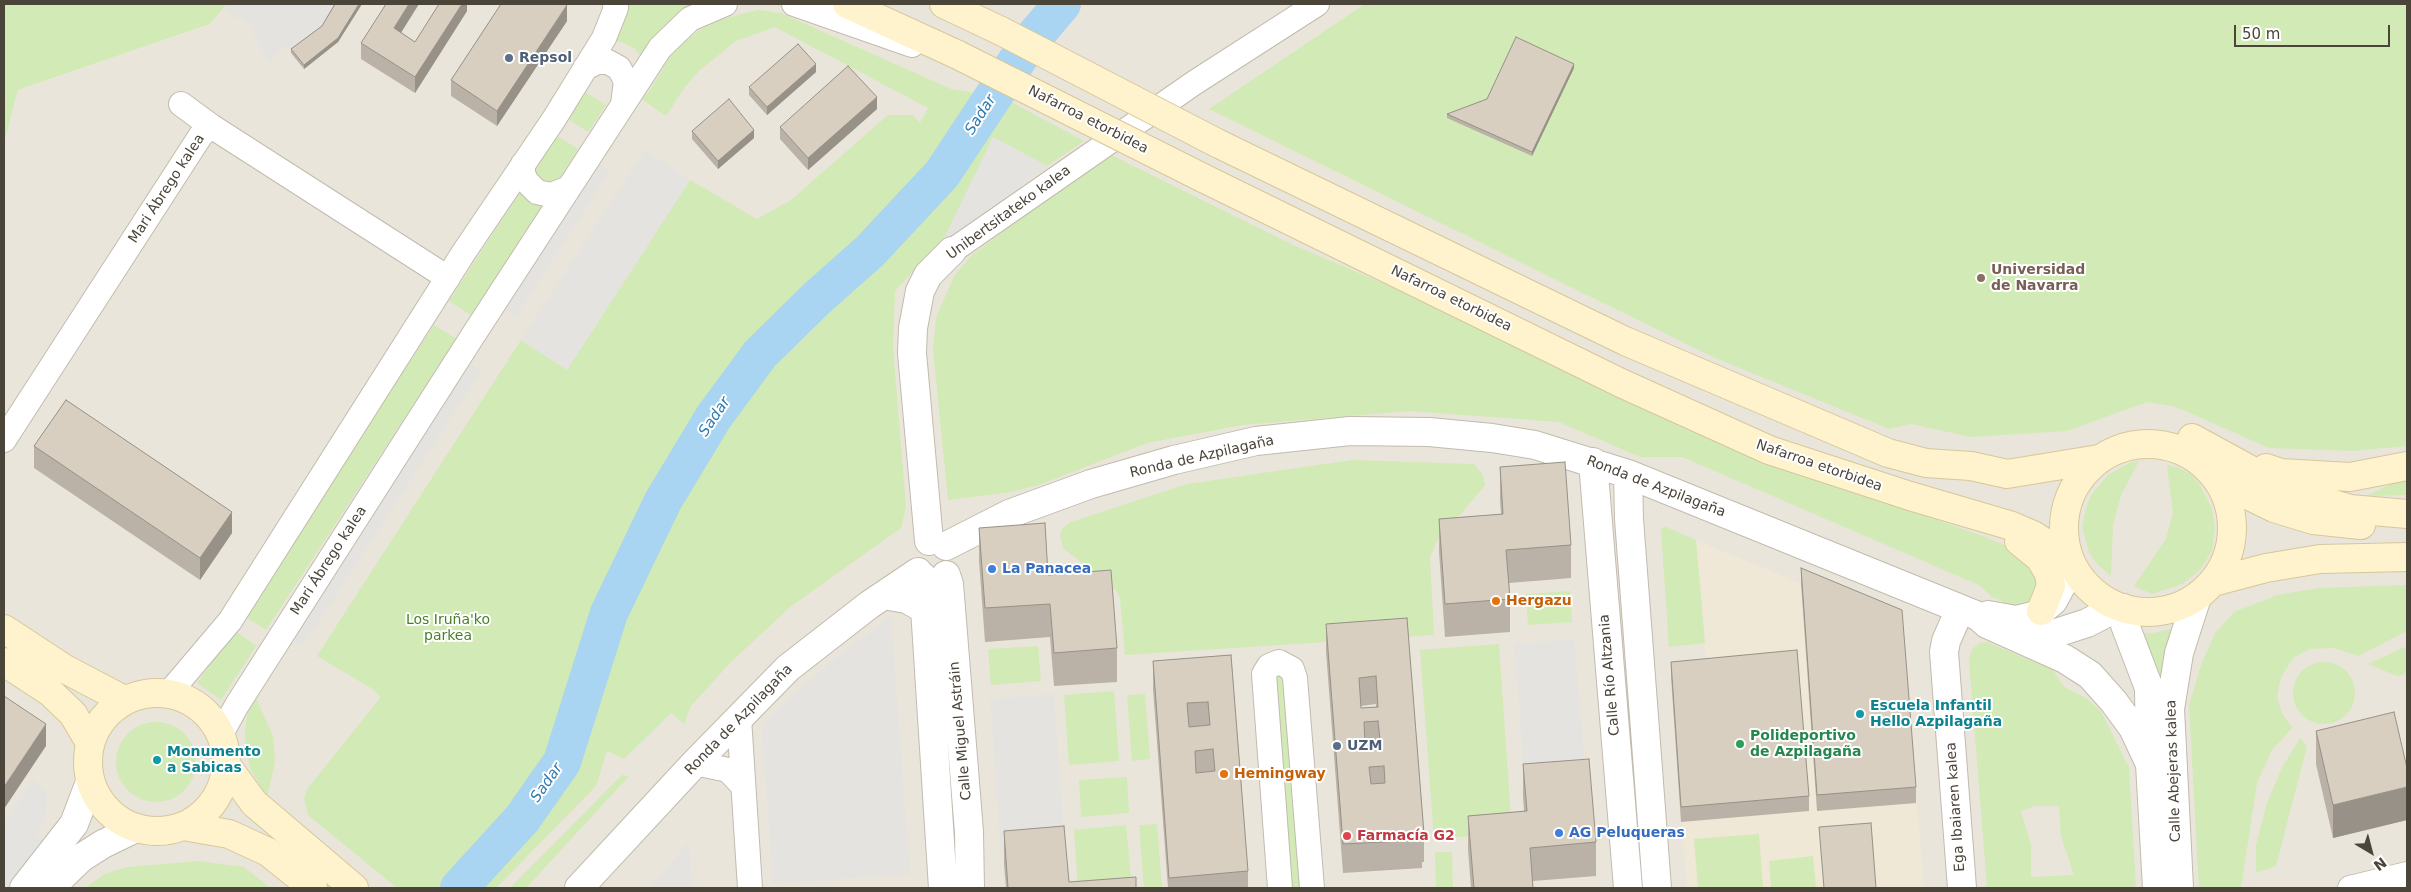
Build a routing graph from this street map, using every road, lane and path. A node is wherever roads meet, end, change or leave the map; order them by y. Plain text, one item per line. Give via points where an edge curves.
1 (615, 4) edge
2 (725, 4) edge
3 (794, 4) edge
4 (847, 4) edge
5 (944, 4) edge
6 (1317, 4) edge
7 (958, 55) junction
8 (585, 68) junction
9 (181, 104) dead end
10 (623, 104) junction
11 (211, 126) junction
12 (523, 164) junction
13 (569, 188) junction
14 (952, 251) joint
15 (448, 278) junction
16 (4, 440) edge
17 (2216, 452) junction
18 (2099, 459) junction
19 (1593, 462) junction
20 (1971, 466) junction
21 (2407, 466) edge
22 (1628, 474) junction
23 (2219, 481) junction
24 (1934, 503) junction
25 (2407, 514) edge
26 (2407, 526) edge
27 (938, 543) junction
28 (2407, 557) edge
29 (2070, 562) junction
30 (929, 574) junction
31 (2205, 590) junction
32 (883, 596) junction
33 (2120, 608) junction
34 (924, 611) junction
35 (2041, 611) junction
36 (1969, 613) junction
37 (4, 629) edge
38 (2025, 640) junction
39 (4, 662) edge
40 (169, 693) junction
41 (124, 700) junction
42 (739, 718) junction
43 (221, 734) junction
44 (90, 743) junction
45 (695, 764) junction
46 (2150, 764) junction
47 (227, 766) junction
48 (90, 782) junction
49 (742, 785) junction
50 (183, 826) junction
51 (136, 828) junction
52 (2407, 874) edge
53 (24, 888) edge
54 (50, 888) edge
55 (313, 888) edge
56 (354, 888) edge
57 (579, 888) edge
58 (750, 888) edge
59 (943, 888) edge
60 (970, 888) edge
61 (1280, 888) edge
62 (1312, 888) edge
63 (1628, 888) edge
64 (1657, 888) edge
65 (1962, 888) edge
66 (2157, 888) edge
67 (2179, 888) edge
68 (2350, 888) edge

1 - 8 street via 604,38
2 - 10 street, Mari Ábrego kalea via 690,19 660,48
3 - 7 street via 919,47
4 - 7 main road, Nafarroa etorbidea
5 - 20 main road, bridge via 1217,143 1625,341 1888,453 1926,463
6 - 14 street, Unibertsitateko kalea via 1194,83
7 - 24 main road, Nafarroa etorbidea, bridge via 1612,378 1769,450
8 - 10 street, Mari Ábrego kalea via 597,62 608,62 619,68 626,81
8 - 12 street
9 - 11 street
10 - 13 street, Mari Ábrego kalea
11 - 15 street, Mari Ábrego kalea
11 - 16 street, Mari Ábrego kalea via 200,135
12 - 13 street via 523,174 536,192 551,195
12 - 15 street
13 - 43 street, Mari Ábrego kalea
14 - 27 street, Unibertsitateko kalea via 928,275 920,291 912,328 912,353
15 - 40 street via 230,620
17 - 20 main road via 2195,439 2166,430 2136,430 2047,456
17 - 21 main road via 2282,472 2308,475 2350,477
17 - 25 main road via 2289,491 2350,509
18 - 20 main road via 2007,474
18 - 23 main road via 2140,442 2163,444 2186,452 2208,467
18 - 29 main road via 2079,478 2067,503 2063,531
19 - 22 street, Ronda de Azpilagaña
19 - 27 street, Ronda de Azpilagaña via 1518,442 1429,432 1350,432 1256,441 1091,484
19 - 63 street, Calle Río Altzania
22 - 36 street, Ronda de Azpilagaña
22 - 64 street
23 - 26 main road via 2274,508 2313,520
23 - 31 main road via 2232,512 2233,535 2226,560
24 - 29 main road, Nafarroa etorbidea via 2033,535
24 - 35 main road via 1965,521 2017,539 2040,558 2051,586
27 - 30 street, Unibertsitateko kalea via 950,550 952,566
28 - 31 main road via 2320,559 2266,568
29 - 33 main road via 2084,583 2099,597
29 - 35 street, Ronda de Azpilagaña via 2053,600
30 - 32 street, Ronda de Azpilagaña
30 - 34 street, Calle Miguel Astráin
30 - 60 street, Calle Miguel Astráin via 950,594
31 - 33 main road via 2172,609 2144,612
31 - 67 street, Calle Abejeras kalea via 2179,653 2170,709
32 - 34 street via 906,601
32 - 42 street, Ronda de Azpilagaña via 788,668
33 - 38 street via 2087,623
33 - 46 street, Calle Abejeras kalea via 2149,688
34 - 59 street, Calle Miguel Astráin
35 - 36 street, Ronda de Azpilagaña via 2025,620
36 - 38 street, Ronda de Azpilagaña
36 - 65 street, Ega Ibaiaren kalea via 1946,641 1944,652
37 - 41 main road via 65,669
38 - 46 street, Ronda de Azpilagaña via 2090,675 2133,728
39 - 44 main road via 50,692 73,714
40 - 41 main road via 146,693
40 - 43 main road via 197,705 209,715
41 - 44 main road via 103,718
42 - 45 street, Ronda de Azpilagaña
42 - 49 street
43 - 47 main road
44 - 48 main road via 87,762
45 - 49 street via 728,770
45 - 57 street, Ronda de Azpilagaña
46 - 66 street, Calle Abejeras kalea
47 - 50 main road via 223,785 214,802 200,817
47 - 56 main road via 254,803
48 - 51 main road via 100,802 116,818
48 - 53 street via 74,824
49 - 58 street
50 - 51 main road via 160,832
50 - 55 main road via 229,834 268,852
51 - 54 street via 81,858
52 - 68 street
61 - 62 street via 1264,674 1269,666 1279,662 1292,669 1295,678

